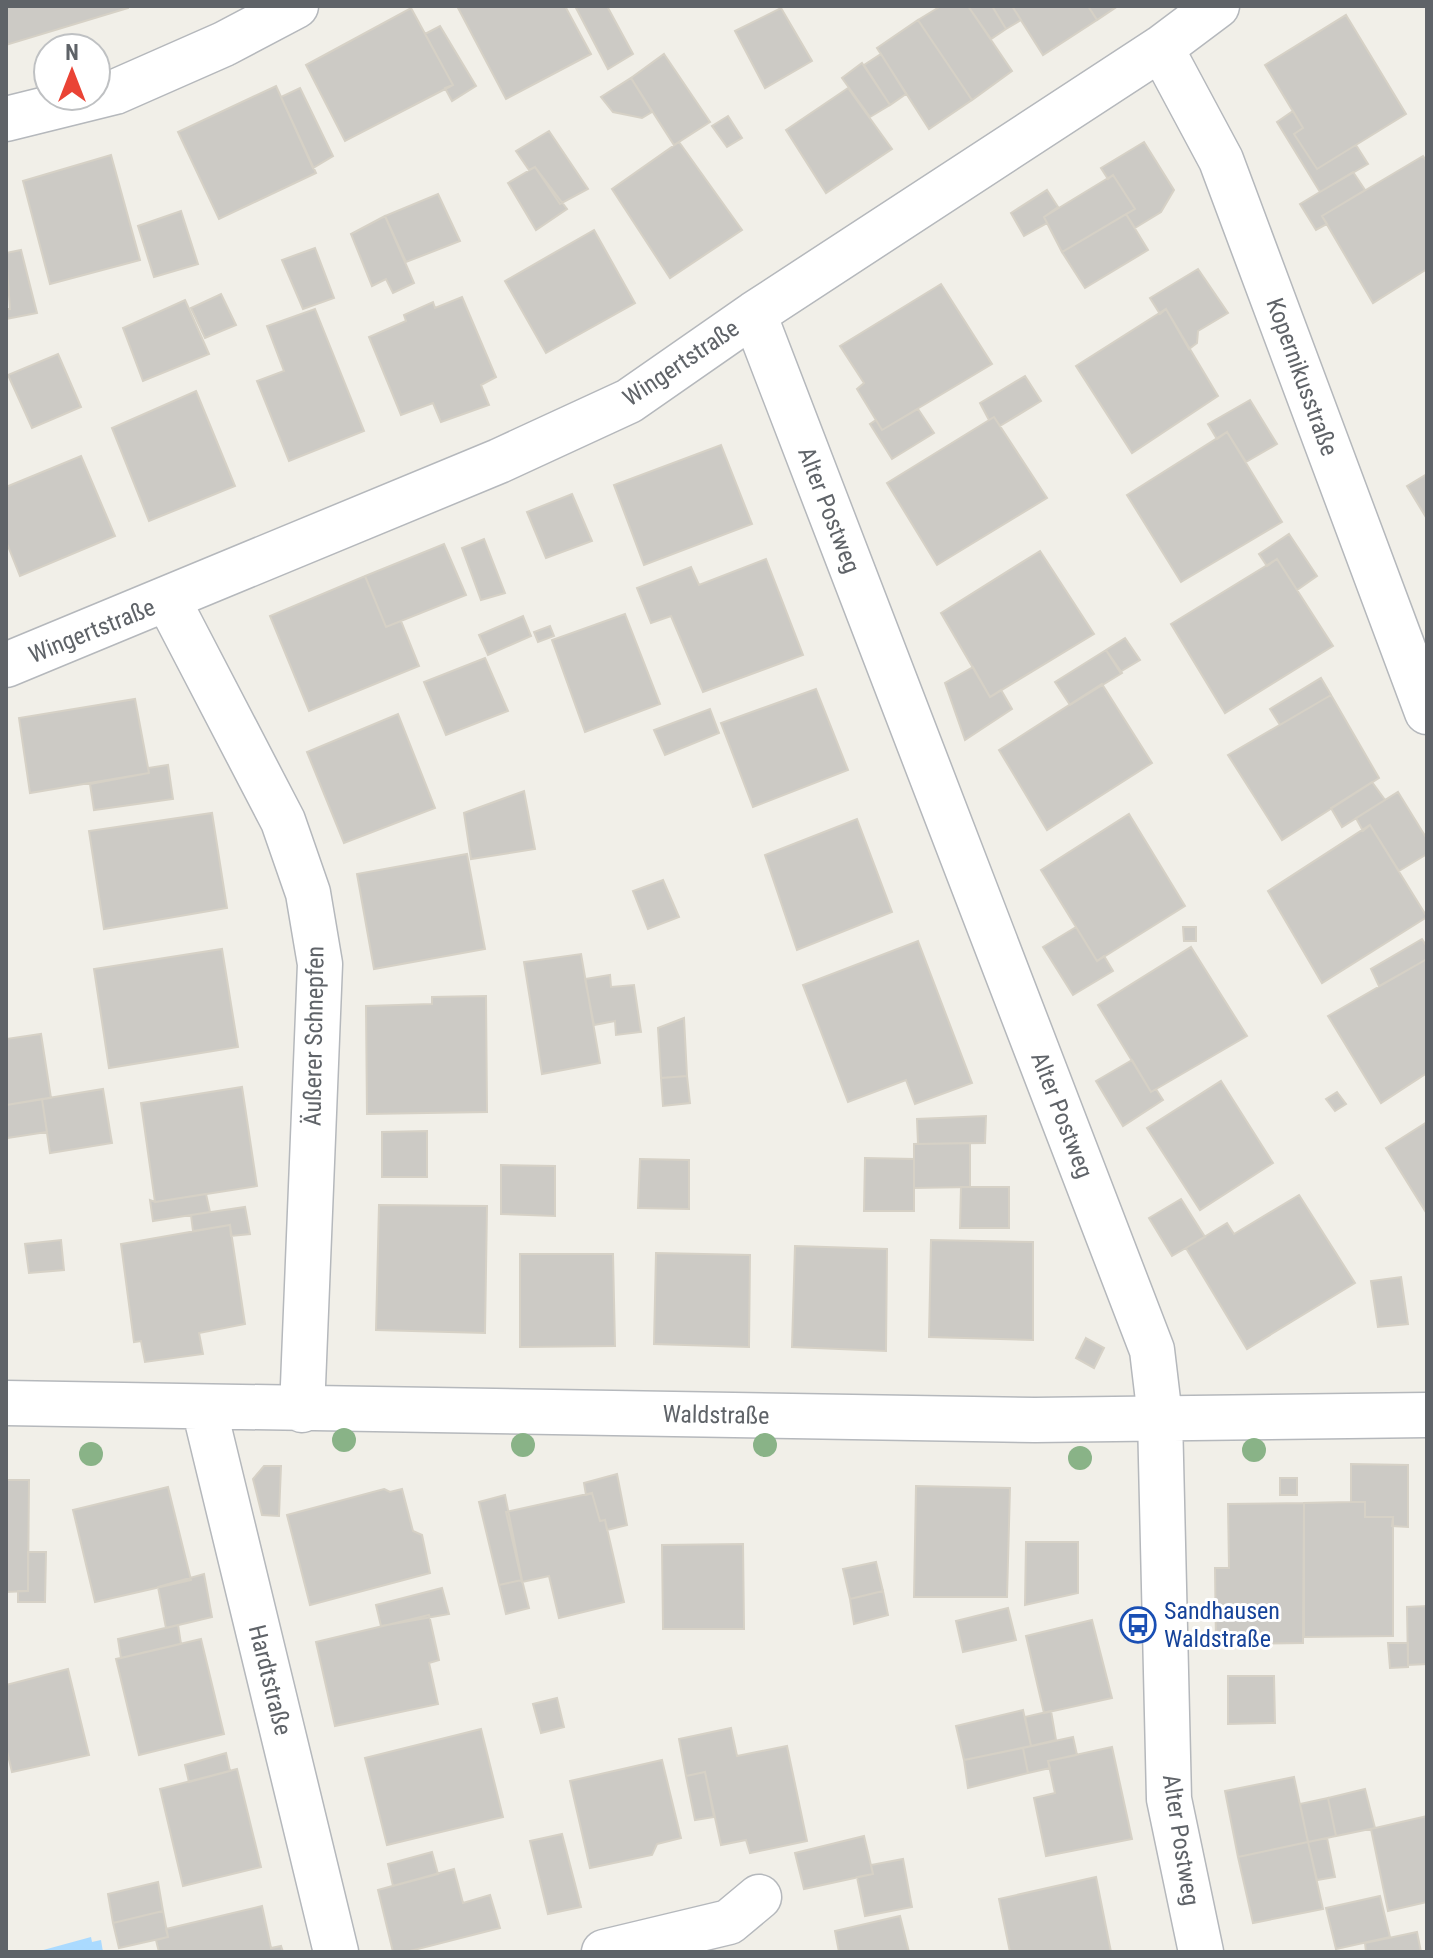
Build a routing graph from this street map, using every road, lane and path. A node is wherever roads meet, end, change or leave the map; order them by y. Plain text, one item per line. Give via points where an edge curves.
1 (296, 6) edge
2 (1217, 6) edge
3 (1161, 48) junction
4 (6, 119) edge
5 (754, 314) junction
6 (168, 600) junction
7 (6, 665) edge
8 (1427, 712) edge
9 (6, 1403) edge
10 (204, 1408) junction
11 (302, 1410) junction
12 (1427, 1415) edge
13 (1160, 1417) junction
14 (759, 1897) dead end
15 (336, 1952) edge
16 (604, 1952) edge
17 (1201, 1952) edge

1 - 4 street via 115,92
2 - 3 street, Wingertstraße
3 - 5 street, Wingertstraße
3 - 8 street, Kopernikusstraße via 1221,160
5 - 6 street, Wingertstraße via 629,401
5 - 13 street, Alter Postweg via 1152,1350
6 - 7 street, Wingertstraße
6 - 11 street, Äußerer Schnepfen via 283,821 313,921 320,964
9 - 10 street, Waldstraße
10 - 11 street, Waldstraße
10 - 15 street, Hardtstraße
11 - 13 street, Waldstraße via 1035,1420
12 - 13 street, Waldstraße
13 - 17 street, Alter Postweg via 1169,1799
14 - 16 street via 729,1922

